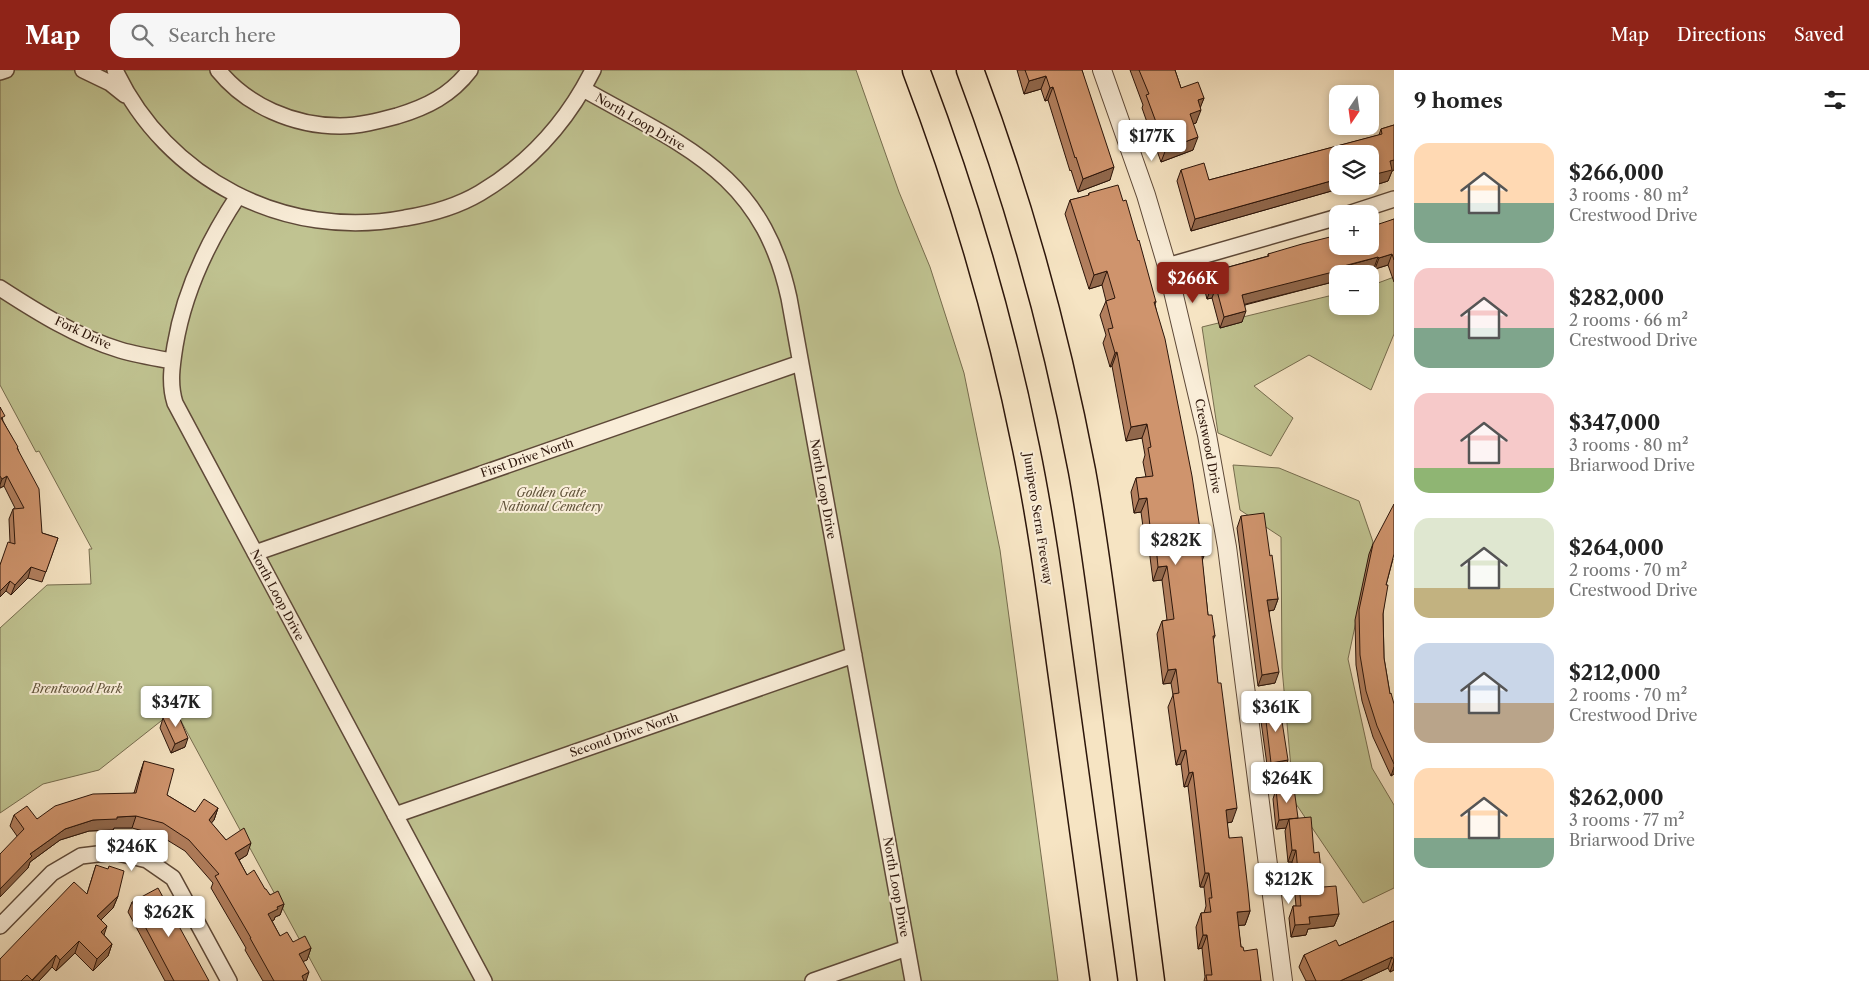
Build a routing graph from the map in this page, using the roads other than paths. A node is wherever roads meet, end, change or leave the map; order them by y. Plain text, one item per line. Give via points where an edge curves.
1 (6, 70) edge
2 (83, 70) edge
3 (115, 70) edge
4 (218, 70) edge
5 (470, 70) edge
6 (593, 70) edge
7 (916, 70) edge
8 (970, 70) edge
9 (1102, 70) edge
10 (0, 72) edge
11 (583, 90) junction
12 (137, 110) junction
13 (238, 196) junction
14 (1394, 199) edge
15 (1376, 205) edge
16 (1329, 220) edge
17 (1167, 266) junction
18 (0, 288) edge
19 (172, 361) junction
20 (800, 363) junction
21 (254, 553) junction
22 (854, 655) junction
23 (395, 815) junction
24 (0, 926) edge
25 (907, 948) junction
26 (229, 981) edge
27 (484, 981) edge
28 (813, 981) edge
29 (913, 981) edge
30 (1104, 981) edge
31 (1151, 981) edge
32 (1283, 981) edge

1 - 10 street
2 - 12 street via 110,82
3 - 12 street
4 - 5 street via 242,94 277,113 304,122 342,126 378,121 424,107 455,88
6 - 11 street
7 - 30 highway, Junipero Serra Freeway via 978,251 1026,447 1049,579
8 - 31 highway via 1038,279 1077,446 1101,592
9 - 17 street, Crestwood Drive
11 - 13 street via 558,127 527,159 478,194 433,212 383,223 338,223 299,218
11 - 20 street, North Loop Drive via 700,156 743,197 764,227 778,259
12 - 13 street via 187,164
13 - 19 street, North Loop Drive via 214,233 195,272 180,320
14 - 15 street
16 - 17 street
17 - 32 street, Crestwood Drive via 1207,435 1227,547
18 - 19 street, Fork Drive via 91,339 132,354
19 - 21 street, North Loop Drive via 171,388 175,403
20 - 21 street, First Drive North
20 - 22 street, North Loop Drive
21 - 23 street, North Loop Drive
22 - 23 street, Second Drive North
22 - 25 street, North Loop Drive
23 - 27 street, North Loop Drive
24 - 26 street via 52,873 81,856 114,852 147,860 173,878
25 - 28 street
25 - 29 street, North Loop Drive

